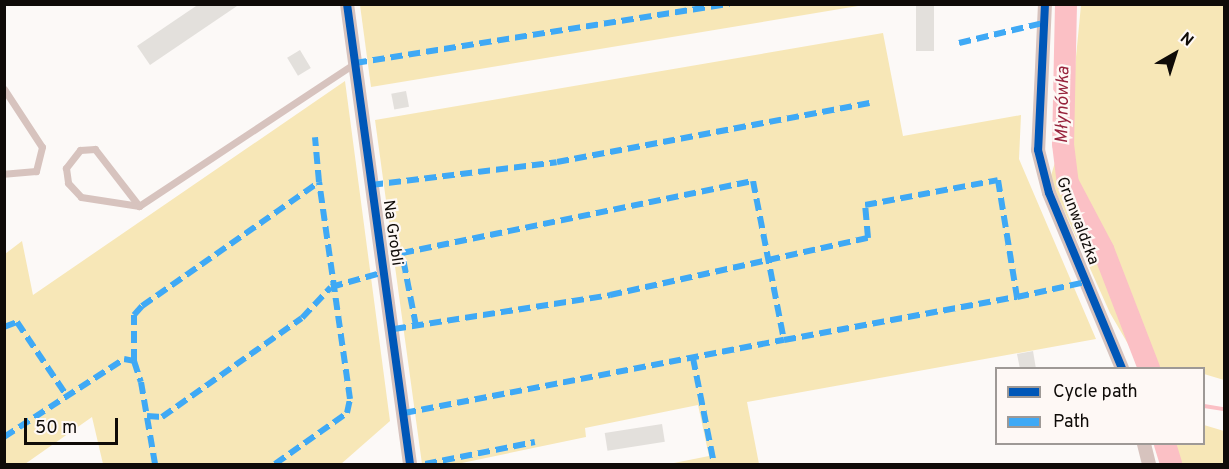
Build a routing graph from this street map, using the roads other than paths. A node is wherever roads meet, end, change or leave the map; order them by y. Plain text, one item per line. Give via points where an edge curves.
1 (347, 4) edge
2 (1045, 4) edge
3 (355, 63) junction
4 (4, 89) edge
5 (4, 174) edge
6 (139, 206) junction
7 (1121, 367) edge
8 (1144, 445) edge
9 (410, 465) edge
10 (1149, 465) edge

1 - 3 street, Na Grobli
2 - 7 street, Grunwaldzka via 1038,150 1049,193
3 - 6 lane
3 - 9 street, Na Grobli
4 - 5 lane via 42,147 42,160 36,171 14,177
6 - 6 lane via 95,149 80,150 66,168 68,183 81,197
8 - 10 street

